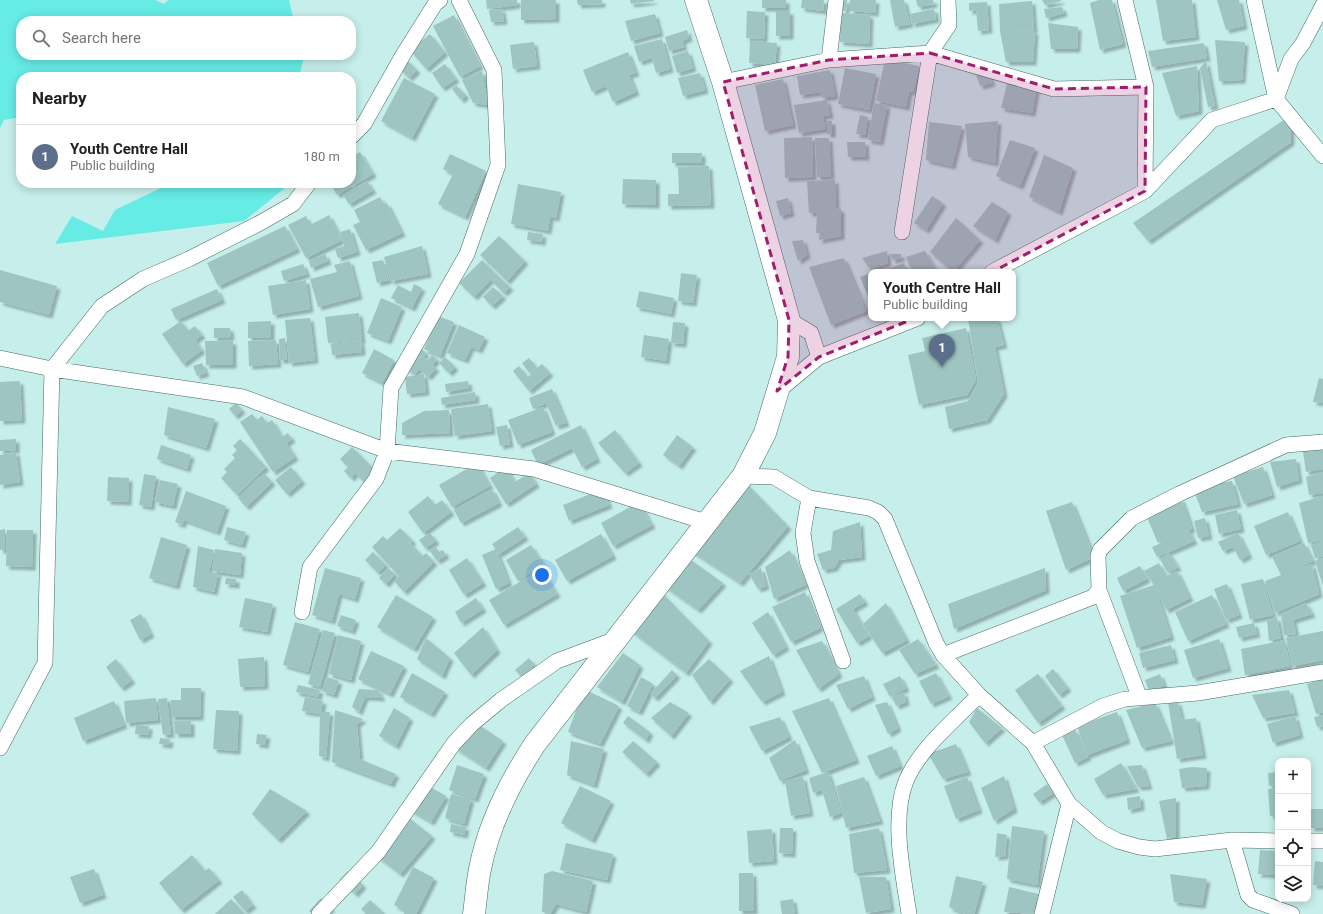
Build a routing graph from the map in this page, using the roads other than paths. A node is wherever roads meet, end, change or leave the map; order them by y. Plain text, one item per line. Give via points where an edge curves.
1 (440, 0) edge
2 (459, 0) edge
3 (696, 0) edge
4 (836, 0) edge
5 (948, 0) edge
6 (1125, 0) edge
7 (1254, 0) edge
8 (1323, 5) edge
9 (930, 53) junction
10 (828, 60) junction
11 (723, 82) junction
12 (1146, 87) junction
13 (1276, 99) junction
14 (356, 132) edge
15 (1323, 156) edge
16 (305, 188) edge
17 (1145, 191) junction
18 (902, 232) dead end
19 (998, 269) edge
20 (789, 320) junction
21 (910, 321) edge
22 (820, 357) junction
23 (0, 358) edge
24 (52, 368) junction
25 (777, 391) junction
26 (1323, 442) edge
27 (387, 451) junction
28 (743, 476) junction
29 (809, 498) junction
30 (706, 522) junction
31 (1099, 590) junction
32 (302, 612) dead end
33 (616, 639) junction
34 (943, 655) junction
35 (843, 661) dead end
36 (1323, 672) edge
37 (979, 695) junction
38 (1139, 696) junction
39 (1033, 743) junction
40 (0, 748) edge
41 (1069, 804) junction
42 (1232, 840) junction
43 (1275, 841) edge
44 (1311, 841) edge
45 (1323, 841) edge
46 (319, 914) edge
47 (474, 914) edge
48 (909, 914) edge
49 (1042, 914) edge
50 (1292, 914) edge

1 - 14 street via 402,55 364,124
2 - 27 street via 494,70 498,165 467,254 391,388
3 - 11 street
4 - 10 street
5 - 9 street via 949,25
6 - 12 street
7 - 13 street
8 - 13 street via 1291,60
9 - 10 street
9 - 12 street via 1054,89
9 - 18 street
10 - 11 street
11 - 20 street
12 - 17 street
13 - 15 street
13 - 17 street via 1212,120
16 - 24 street via 293,204 267,220 143,279 102,306
17 - 19 street
20 - 22 street via 811,332
20 - 25 street via 788,357
21 - 22 street
22 - 25 street
23 - 24 street
24 - 27 street via 243,398
24 - 40 street via 45,663
25 - 28 street via 766,433
26 - 31 street via 1286,445 1132,518 1100,550
27 - 30 street via 534,469
27 - 32 street via 376,479 310,567
28 - 29 street via 774,477
28 - 30 street
29 - 34 street via 870,508 885,519
29 - 35 street via 803,533 807,561
30 - 33 street
31 - 34 street via 1093,597
31 - 38 street
33 - 46 street via 556,662 500,700 472,724 454,743 378,852
33 - 47 street via 514,775 498,809 484,854
34 - 37 street
36 - 38 street via 1198,693
37 - 39 street
37 - 48 street via 922,755 906,781 899,815 902,867
38 - 39 street via 1103,706
39 - 41 street
41 - 42 street via 1101,832 1139,848 1155,849
41 - 49 street
42 - 43 street
42 - 50 street via 1248,894 1253,900
44 - 45 street

